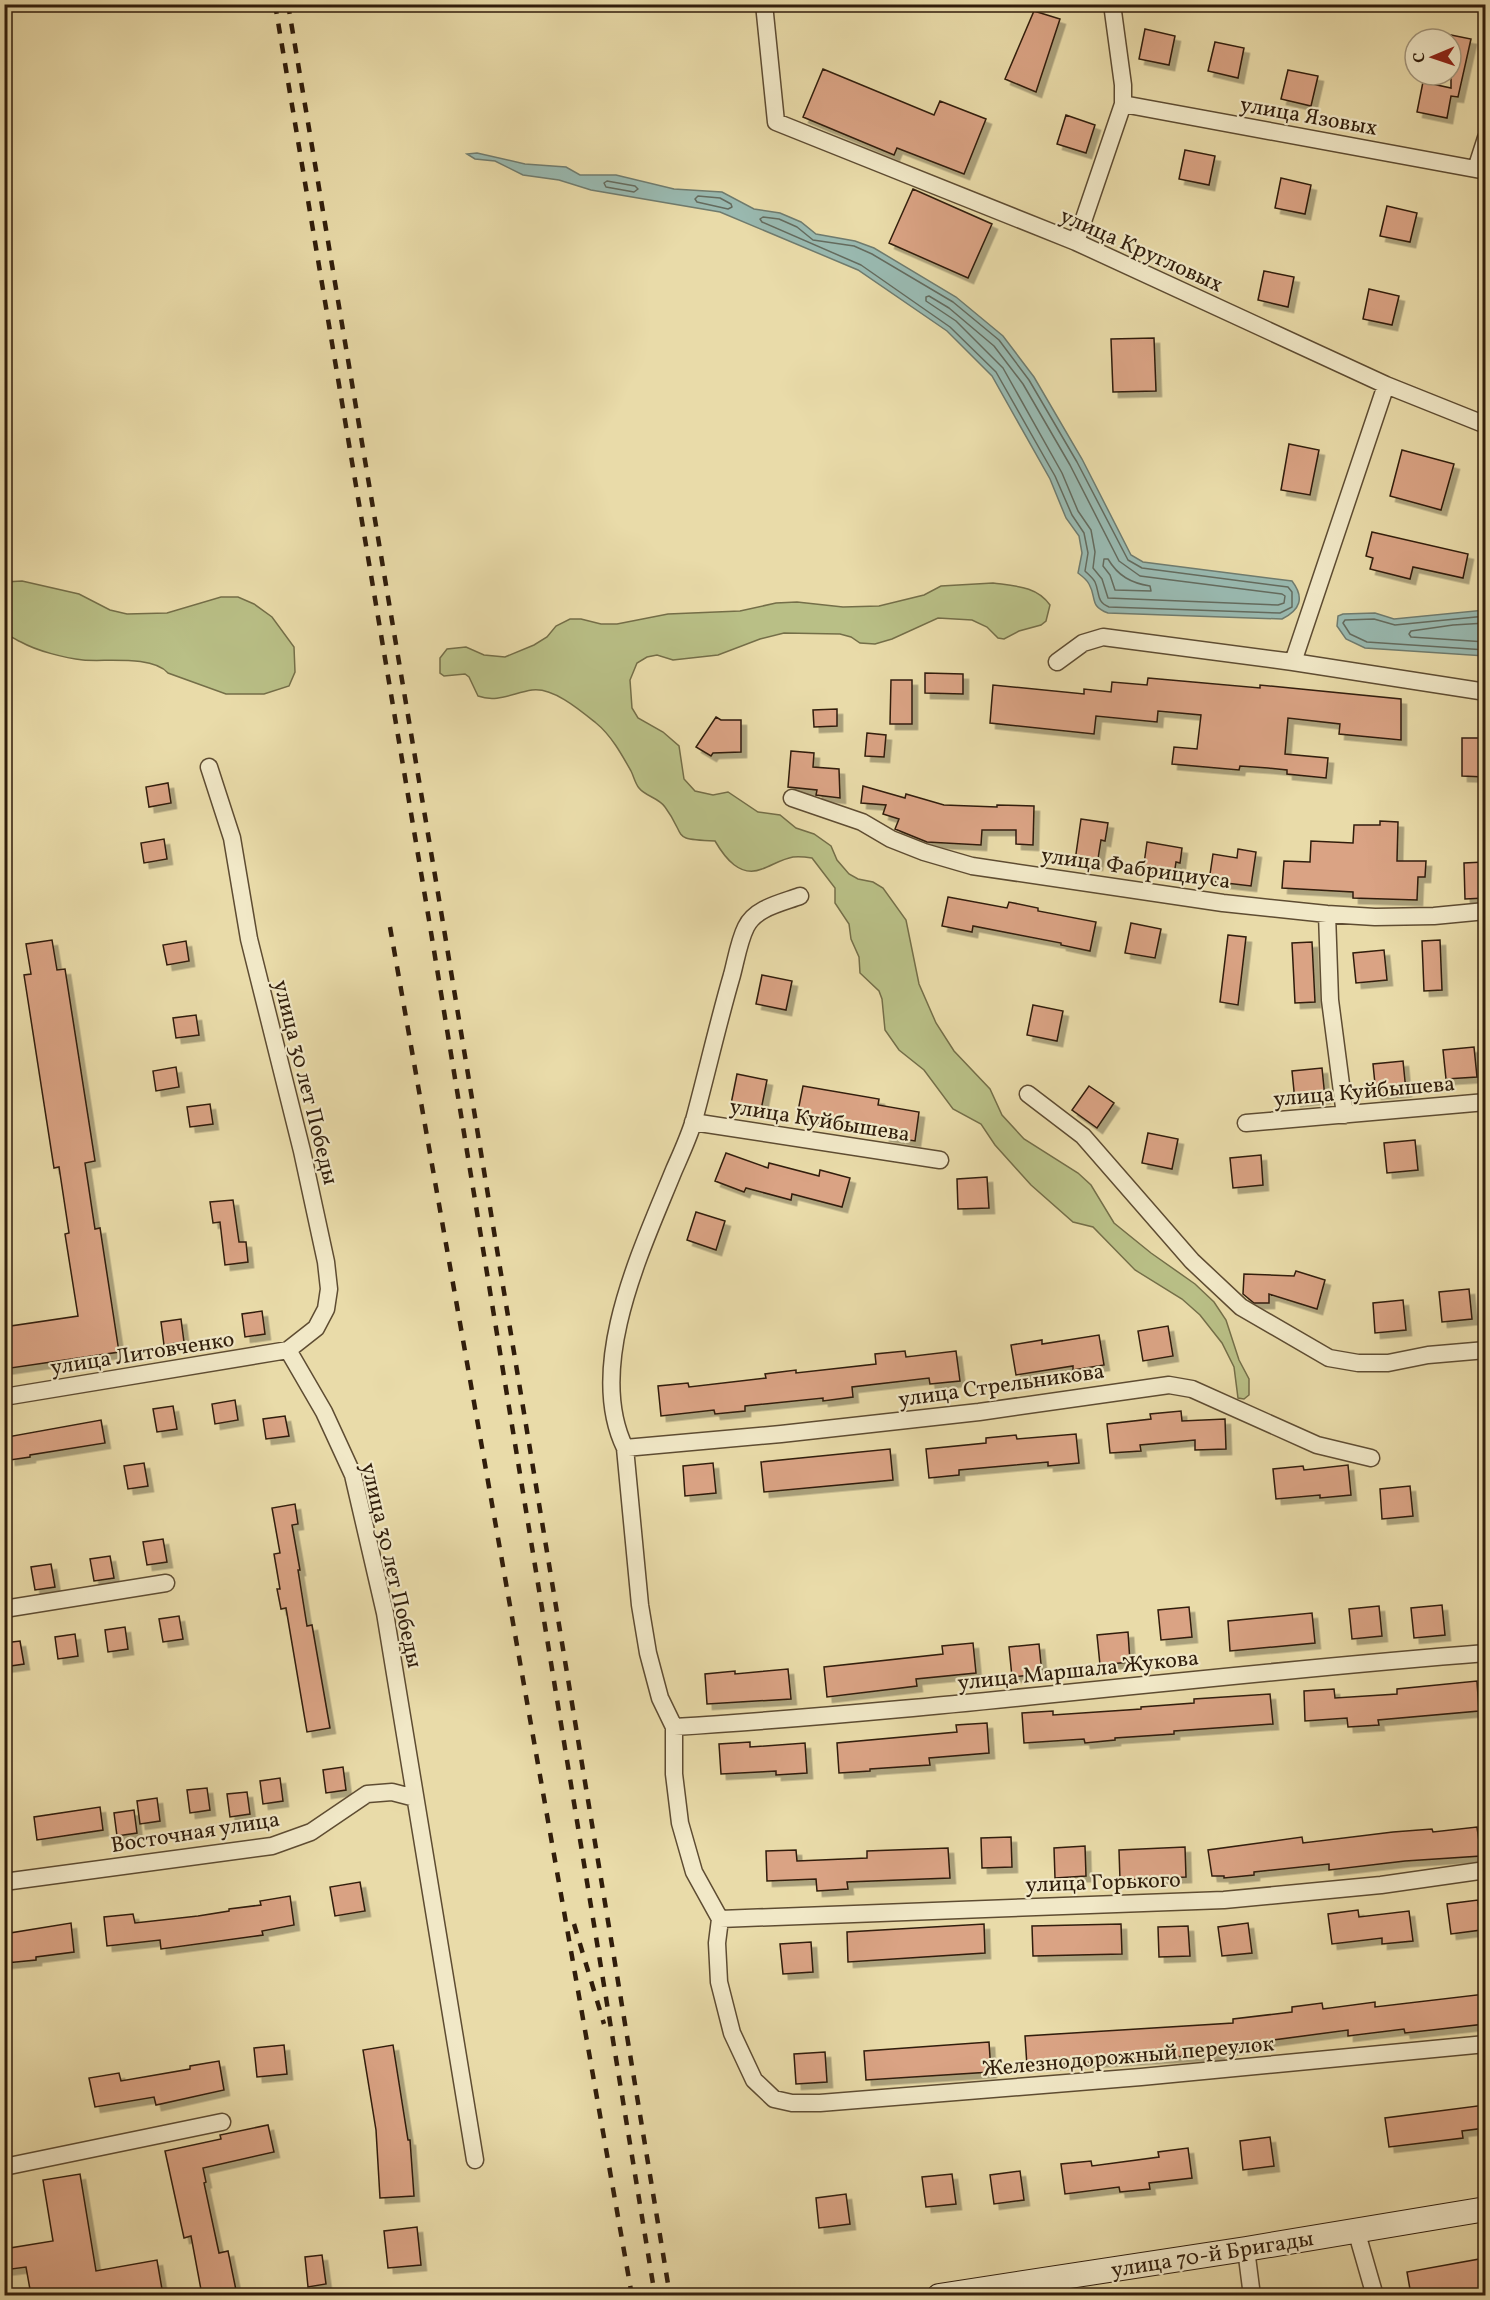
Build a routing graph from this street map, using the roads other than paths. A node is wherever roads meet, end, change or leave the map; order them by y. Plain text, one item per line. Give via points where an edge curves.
1 (764, 4) edge
2 (1112, 4) edge
3 (1123, 104) junction
4 (1485, 138) edge
5 (1481, 170) edge
6 (1076, 242) junction
7 (1386, 386) junction
8 (1485, 425) edge
9 (1057, 662) dead end
10 (1293, 662) junction
11 (1485, 692) edge
12 (209, 767) dead end
13 (792, 798) dead end
14 (800, 896) dead end
15 (1485, 911) edge
16 (1327, 914) junction
17 (1028, 1094) dead end
18 (1485, 1102) edge
19 (1345, 1115) junction
20 (693, 1122) junction
21 (1246, 1123) dead end
22 (940, 1160) dead end
23 (288, 1350) junction
24 (1485, 1350) edge
25 (4, 1397) edge
26 (625, 1448) junction
27 (1371, 1458) dead end
28 (166, 1583) dead end
29 (4, 1610) edge
30 (1485, 1653) edge
31 (674, 1727) junction
32 (415, 1798) junction
33 (1485, 1870) edge
34 (4, 1882) edge
35 (720, 1919) junction
36 (1485, 2044) edge
37 (222, 2122) dead end
38 (476, 2160) dead end
39 (4, 2167) edge
40 (1485, 2209) edge
41 (1356, 2230) junction
42 (1246, 2249) junction
43 (939, 2295) edge
44 (1252, 2295) edge
45 (1375, 2295) edge

1 - 6 street, улица Кругловых via 776,122
2 - 3 street
3 - 5 street, улица Язовых
3 - 6 street
4 - 5 street
6 - 7 street, улица Кругловых
7 - 8 street, улица Кругловых
7 - 10 street
9 - 10 street via 1083,643 1103,637
10 - 11 street
12 - 23 street, улица 30 лет Победы via 232,838 249,939 326,1262 326,1309 316,1328
13 - 16 street, улица Фабрициуса via 862,822 924,852 972,866 1222,903
14 - 20 street via 765,908 746,926
15 - 16 street, улица Фабрициуса via 1422,916
16 - 19 street via 1330,1000
17 - 24 street via 1083,1136 1192,1261 1241,1307 1329,1358 1388,1363
18 - 19 street, улица Куйбышева
19 - 21 street, улица Куйбышева
20 - 22 street, улица Куйбышева
20 - 26 street via 634,1270 616,1336 612,1413
23 - 25 street, улица Литовченко
23 - 32 street, улица 30 лет Победы via 324,1412 353,1475 385,1614
26 - 27 street, улица Стрельникова via 967,1413 1169,1385 1192,1389 1317,1445
26 - 31 street via 648,1653 660,1698
28 - 29 street
30 - 31 street, улица Маршала Жукова via 1075,1694
31 - 35 street via 680,1823 694,1872
32 - 34 street, Восточная улица via 392,1792 368,1794 311,1832 272,1846
32 - 38 street, улица 30 лет Победы
33 - 35 street, улица Горького via 1381,1885 1224,1900
35 - 36 street, Железнодорожный переулок via 719,1982 732,2033 754,2080 774,2099 792,2103 1141,2077
37 - 39 street
40 - 41 main road, улица 70-й Бригады
41 - 42 main road, улица 70-й Бригады
41 - 45 street
42 - 43 main road, улица 70-й Бригады
42 - 44 street

